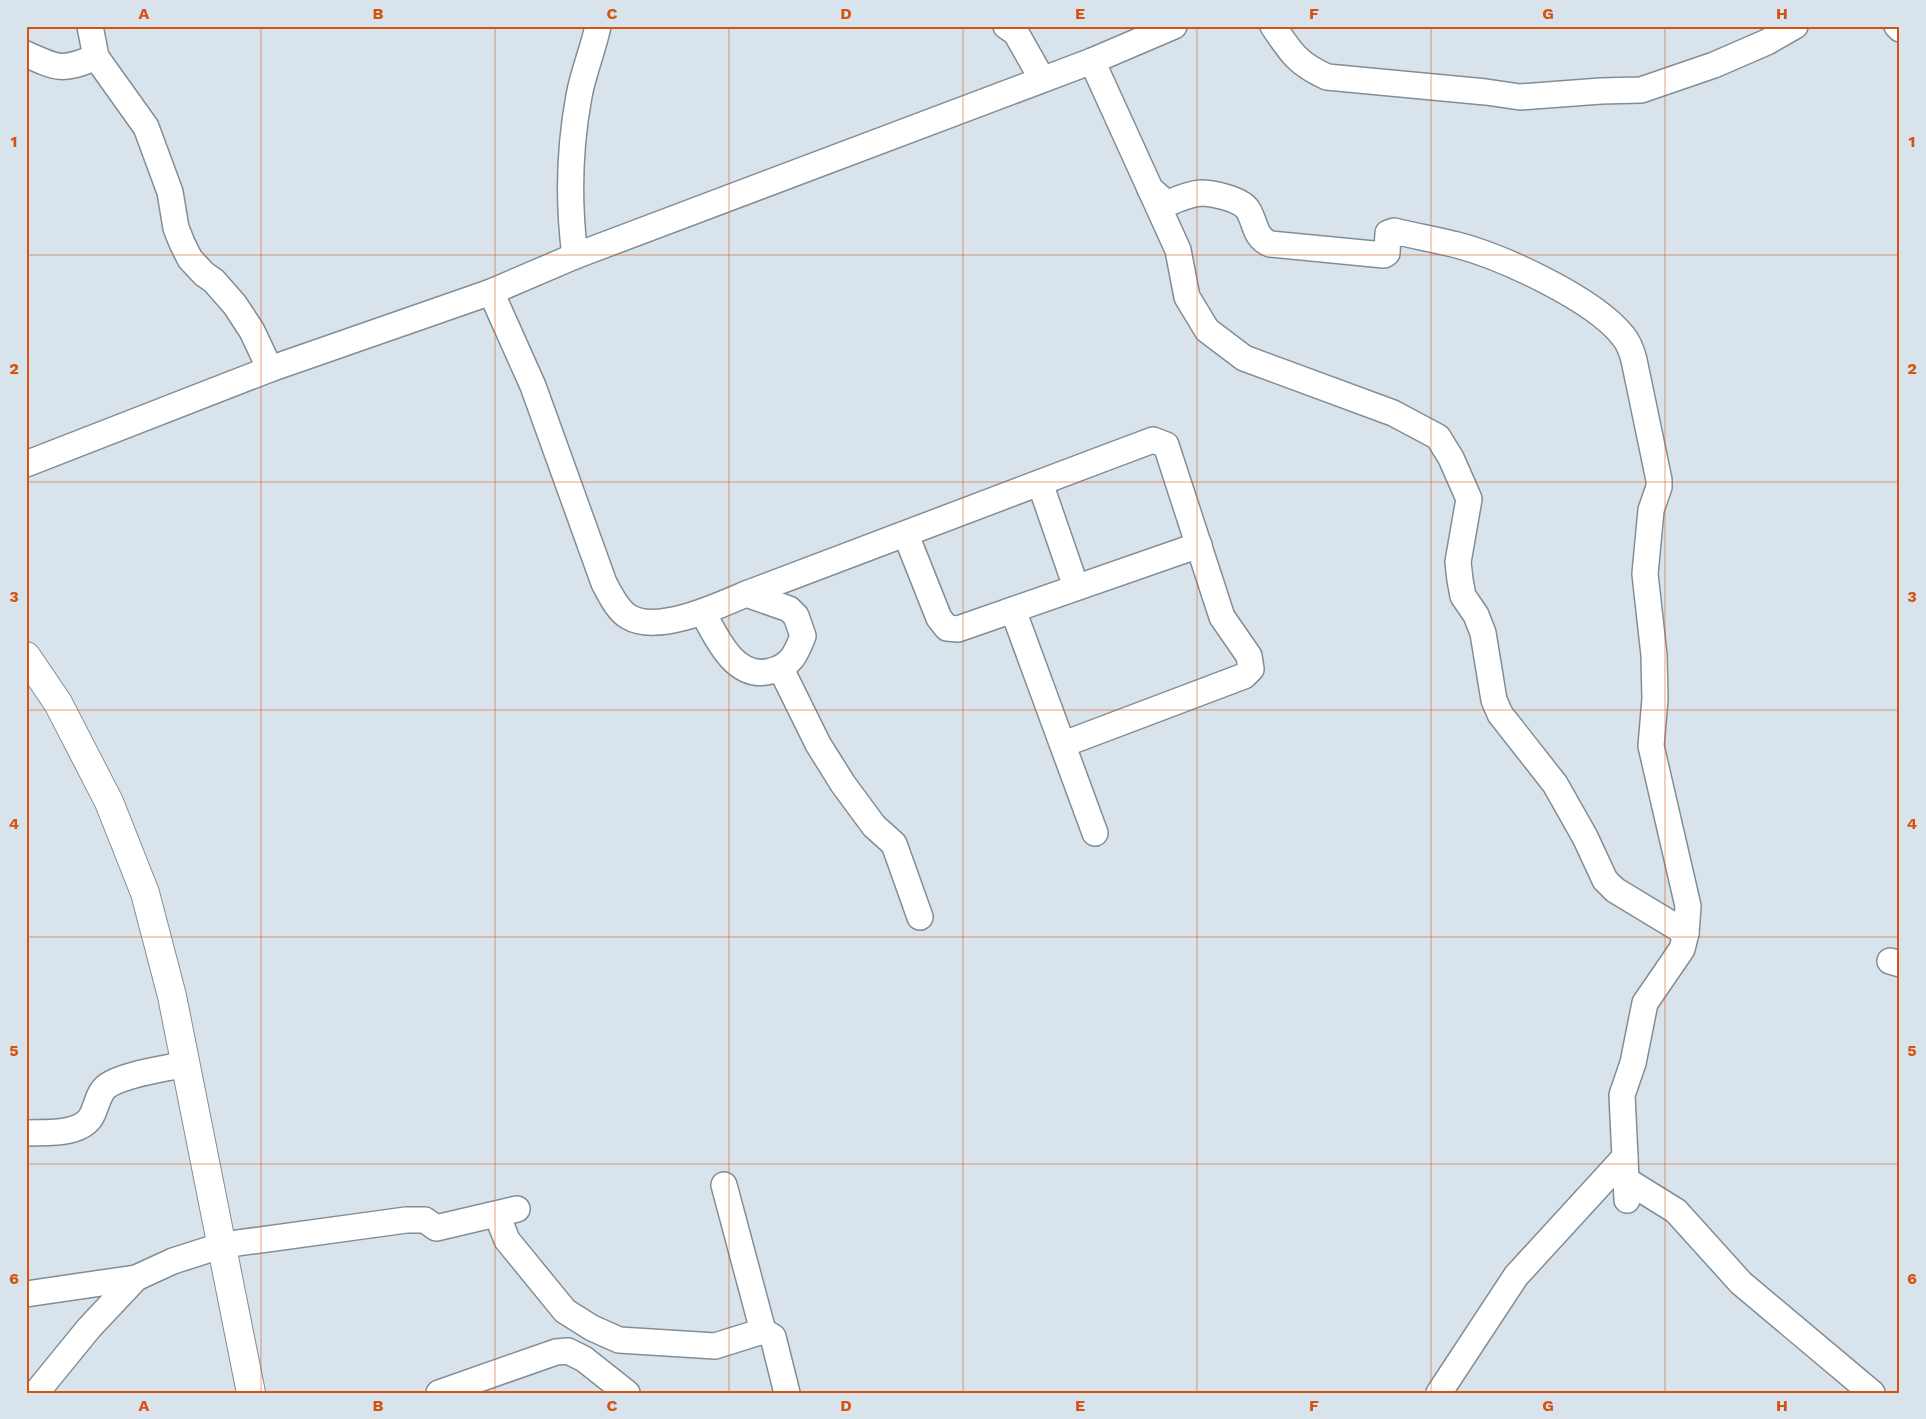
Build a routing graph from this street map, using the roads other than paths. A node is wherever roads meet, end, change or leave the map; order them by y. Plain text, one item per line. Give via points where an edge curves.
1 (90, 26) edge
2 (598, 26) edge
3 (1006, 26) edge
4 (1273, 26) edge
5 (1796, 26) edge
6 (1897, 26) edge
7 (1169, 27) edge
8 (1900, 29) edge
9 (26, 54) edge
10 (96, 57) junction
11 (1092, 61) junction
12 (1042, 79) junction
13 (1150, 189) junction
14 (575, 256) junction
15 (491, 292) junction
16 (270, 369) junction
17 (26, 464) edge
18 (1040, 483) junction
19 (906, 534) junction
20 (1199, 544) junction
21 (1076, 587) junction
22 (746, 594) junction
23 (1013, 610) junction
24 (703, 613) junction
25 (26, 656) edge
26 (781, 668) junction
27 (1064, 744) junction
28 (1095, 833) dead end
29 (920, 917) dead end
30 (1686, 933) junction
31 (186, 1064) junction
32 (26, 1133) edge
33 (1626, 1179) junction
34 (724, 1184) dead end
35 (223, 1245) junction
36 (136, 1278) junction
37 (26, 1294) edge
38 (592, 1328) junction
39 (763, 1331) junction
40 (576, 1355) junction
41 (36, 1393) edge
42 (251, 1393) edge
43 (439, 1393) edge
44 (627, 1393) edge
45 (787, 1393) edge
46 (1439, 1393) edge
47 (1872, 1393) edge

1 - 10 street
2 - 14 street via 579,95 573,136 570,218
3 - 12 street via 1016,33
4 - 5 street via 1291,53 1307,68 1327,77 1520,97 1641,90 1714,65
6 - 8 street
7 - 11 street
9 - 10 street via 53,66 75,66
10 - 16 street via 146,126 170,192 176,228 190,259 235,305
11 - 12 street
11 - 13 street
12 - 14 street
13 - 30 street via 1178,250 1187,297 1207,330 1244,358 1393,413 1438,437 1451,458 1468,499 1458,562 1460,580 1463,596 1483,633 1494,700 1500,714 1555,784 1605,880 1615,890
13 - 30 street via 1171,202 1202,193 1243,204 1258,236 1270,244 1384,255 1387,254 1388,233 1394,231 1459,246 1516,266 1605,318 1623,336 1634,360 1659,480 1651,510 1645,574 1654,655 1651,746 1688,906
14 - 15 street
15 - 16 street
15 - 24 street via 533,386 604,583 615,602 628,617 649,622
16 - 17 street
18 - 19 street
18 - 20 street via 1153,440 1166,445
18 - 21 street
19 - 22 street
19 - 23 street via 939,618 947,628 958,630
20 - 21 street
20 - 27 street via 1222,617 1249,656 1251,669 1244,676
21 - 23 street
22 - 24 street
22 - 26 street via 789,609 796,616 803,636 796,655
23 - 27 street
24 - 26 street via 733,660 747,671 761,674
25 - 31 main road via 58,703 109,802 145,893
26 - 29 street via 833,768 874,826 894,844
27 - 28 street
30 - 33 street via 1682,949 1644,1003 1633,1063 1622,1095
31 - 32 street via 116,1080 100,1093 92,1117 73,1130
31 - 35 main road
33 - 46 street via 1516,1276
33 - 47 street via 1676,1210 1741,1283
34 - 39 street
35 - 36 street via 173,1261
35 - 38 street via 406,1220 425,1220 436,1228 507,1212 507,1240 566,1311
35 - 42 main road
36 - 37 street
36 - 41 street via 89,1328
38 - 39 street via 620,1340 715,1346
38 - 40 street
39 - 45 street via 773,1337
40 - 43 street via 568,1351 556,1352
40 - 44 street

